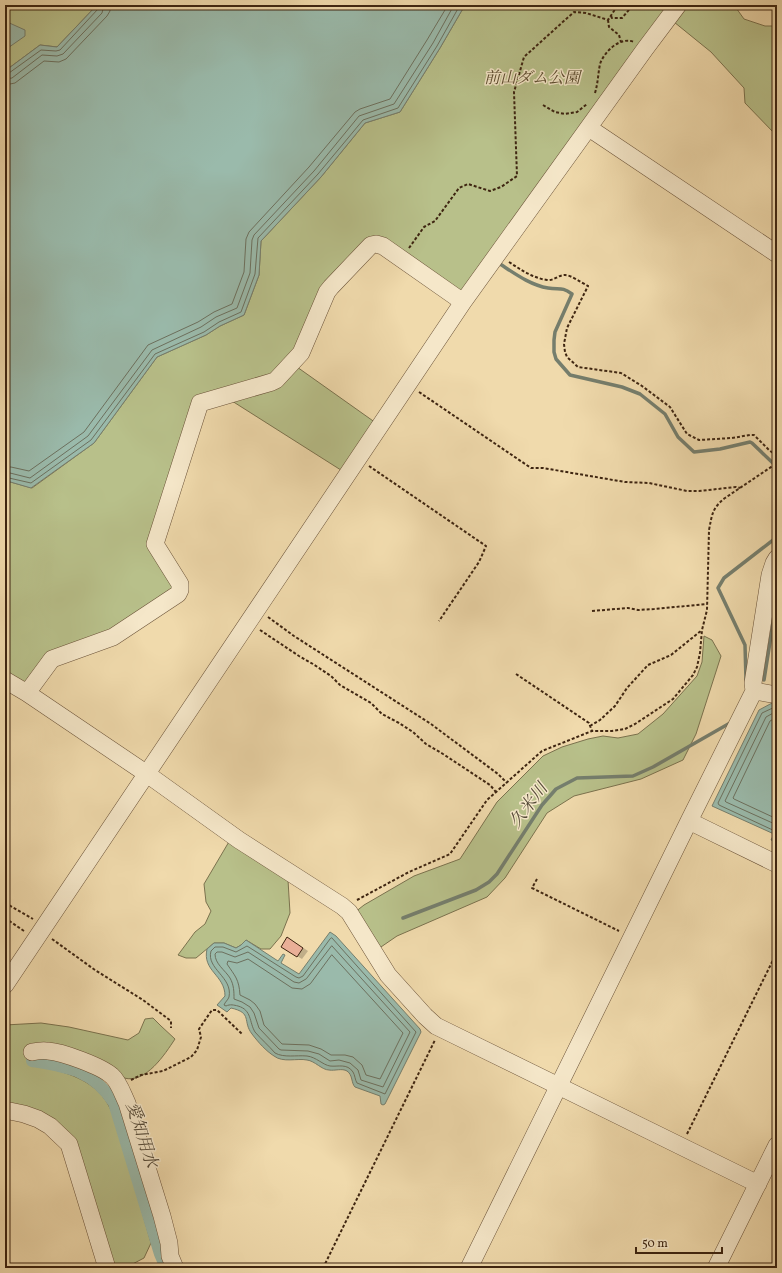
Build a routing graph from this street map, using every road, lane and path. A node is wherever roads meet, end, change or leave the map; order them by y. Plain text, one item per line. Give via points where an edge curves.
1 (618, 5) edge
2 (633, 5) edge
3 (678, 5) edge
4 (611, 16) junction
5 (608, 20) junction
6 (622, 42) junction
7 (645, 49) junction
8 (594, 96) dead end
9 (590, 101) dead end
10 (544, 105) dead end
11 (589, 128) junction
12 (498, 254) junction
13 (777, 254) edge
14 (401, 259) junction
15 (463, 302) junction
16 (408, 384) junction
17 (777, 456) edge
18 (358, 459) junction
19 (777, 463) edge
20 (740, 488) junction
21 (777, 558) edge
22 (707, 604) junction
23 (592, 611) dead end
24 (253, 616) junction
25 (438, 621) dead end
26 (702, 630) junction
27 (516, 674) dead end
28 (5, 680) edge
29 (754, 692) junction
30 (27, 693) junction
31 (777, 694) edge
32 (590, 726) junction
33 (592, 731) junction
34 (146, 774) junction
35 (506, 783) junction
36 (496, 792) junction
37 (689, 821) junction
38 (777, 864) edge
39 (537, 879) dead end
40 (5, 903) edge
41 (344, 908) junction
42 (5, 918) edge
43 (41, 932) junction
44 (632, 936) junction
45 (777, 952) edge
46 (5, 985) edge
47 (172, 1028) dead end
48 (440, 1028) junction
49 (242, 1034) dead end
50 (32, 1052) dead end
51 (119, 1086) junction
52 (559, 1086) junction
53 (5, 1110) edge
54 (777, 1145) edge
55 (682, 1146) junction
56 (758, 1184) junction
57 (721, 1266) edge
58 (107, 1268) edge
59 (175, 1268) edge
60 (323, 1268) edge
61 (469, 1268) edge

1 - 4 path
2 - 4 path via 622,18
3 - 7 street
4 - 5 path
5 - 6 path via 609,27 619,35
5 - 14 path via 574,12 524,57 514,92 517,176 490,191 468,184 459,188 434,221 424,226
6 - 7 path via 632,41
6 - 8 path via 606,53 600,63
7 - 11 street
9 - 10 path via 577,112 565,114 555,112
11 - 12 street
11 - 13 street
12 - 15 street
12 - 17 path via 534,276 552,280 563,275 588,286 565,335 567,357 578,367 621,373 670,407 684,431 693,438 732,438 750,434
14 - 15 street
14 - 30 street via 383,246 372,245 327,292 301,353 276,380 200,402 155,544 180,584 178,594 113,637 52,659
15 - 16 street
16 - 18 street
16 - 20 path via 531,468 625,482 649,483 687,491
18 - 24 street
18 - 25 path via 486,546 479,562
19 - 20 path
20 - 22 path via 717,504 711,518
21 - 29 street via 770,575 753,683
22 - 23 path
22 - 26 path
24 - 34 street
24 - 35 path via 307,644 431,724 498,774
24 - 36 path via 299,656 490,785
26 - 32 path via 672,655 648,665 615,706
26 - 33 path via 697,667 673,699 625,728
27 - 32 path
28 - 30 street
29 - 31 street
29 - 37 street
30 - 34 street
32 - 33 path
33 - 35 path via 542,751
34 - 41 street via 239,840
34 - 43 street
35 - 36 path
36 - 41 path via 487,800 450,854 410,872
37 - 38 street
37 - 44 street
39 - 44 path via 532,888
40 - 43 path
41 - 48 street via 353,918 388,975 425,1016
42 - 43 path
43 - 46 street
43 - 47 path via 144,1000 171,1021
44 - 52 street
45 - 55 path
48 - 52 street
48 - 60 path
49 - 51 path via 216,1010 212,1010 199,1029 201,1037 197,1050 191,1057 163,1071 141,1075
50 - 51 street via 47,1050 79,1059 113,1076
51 - 59 street via 127,1103 162,1216
52 - 55 street
52 - 61 street
53 - 58 street via 38,1119 50,1126 68,1144
54 - 56 street
55 - 56 street
56 - 57 street

